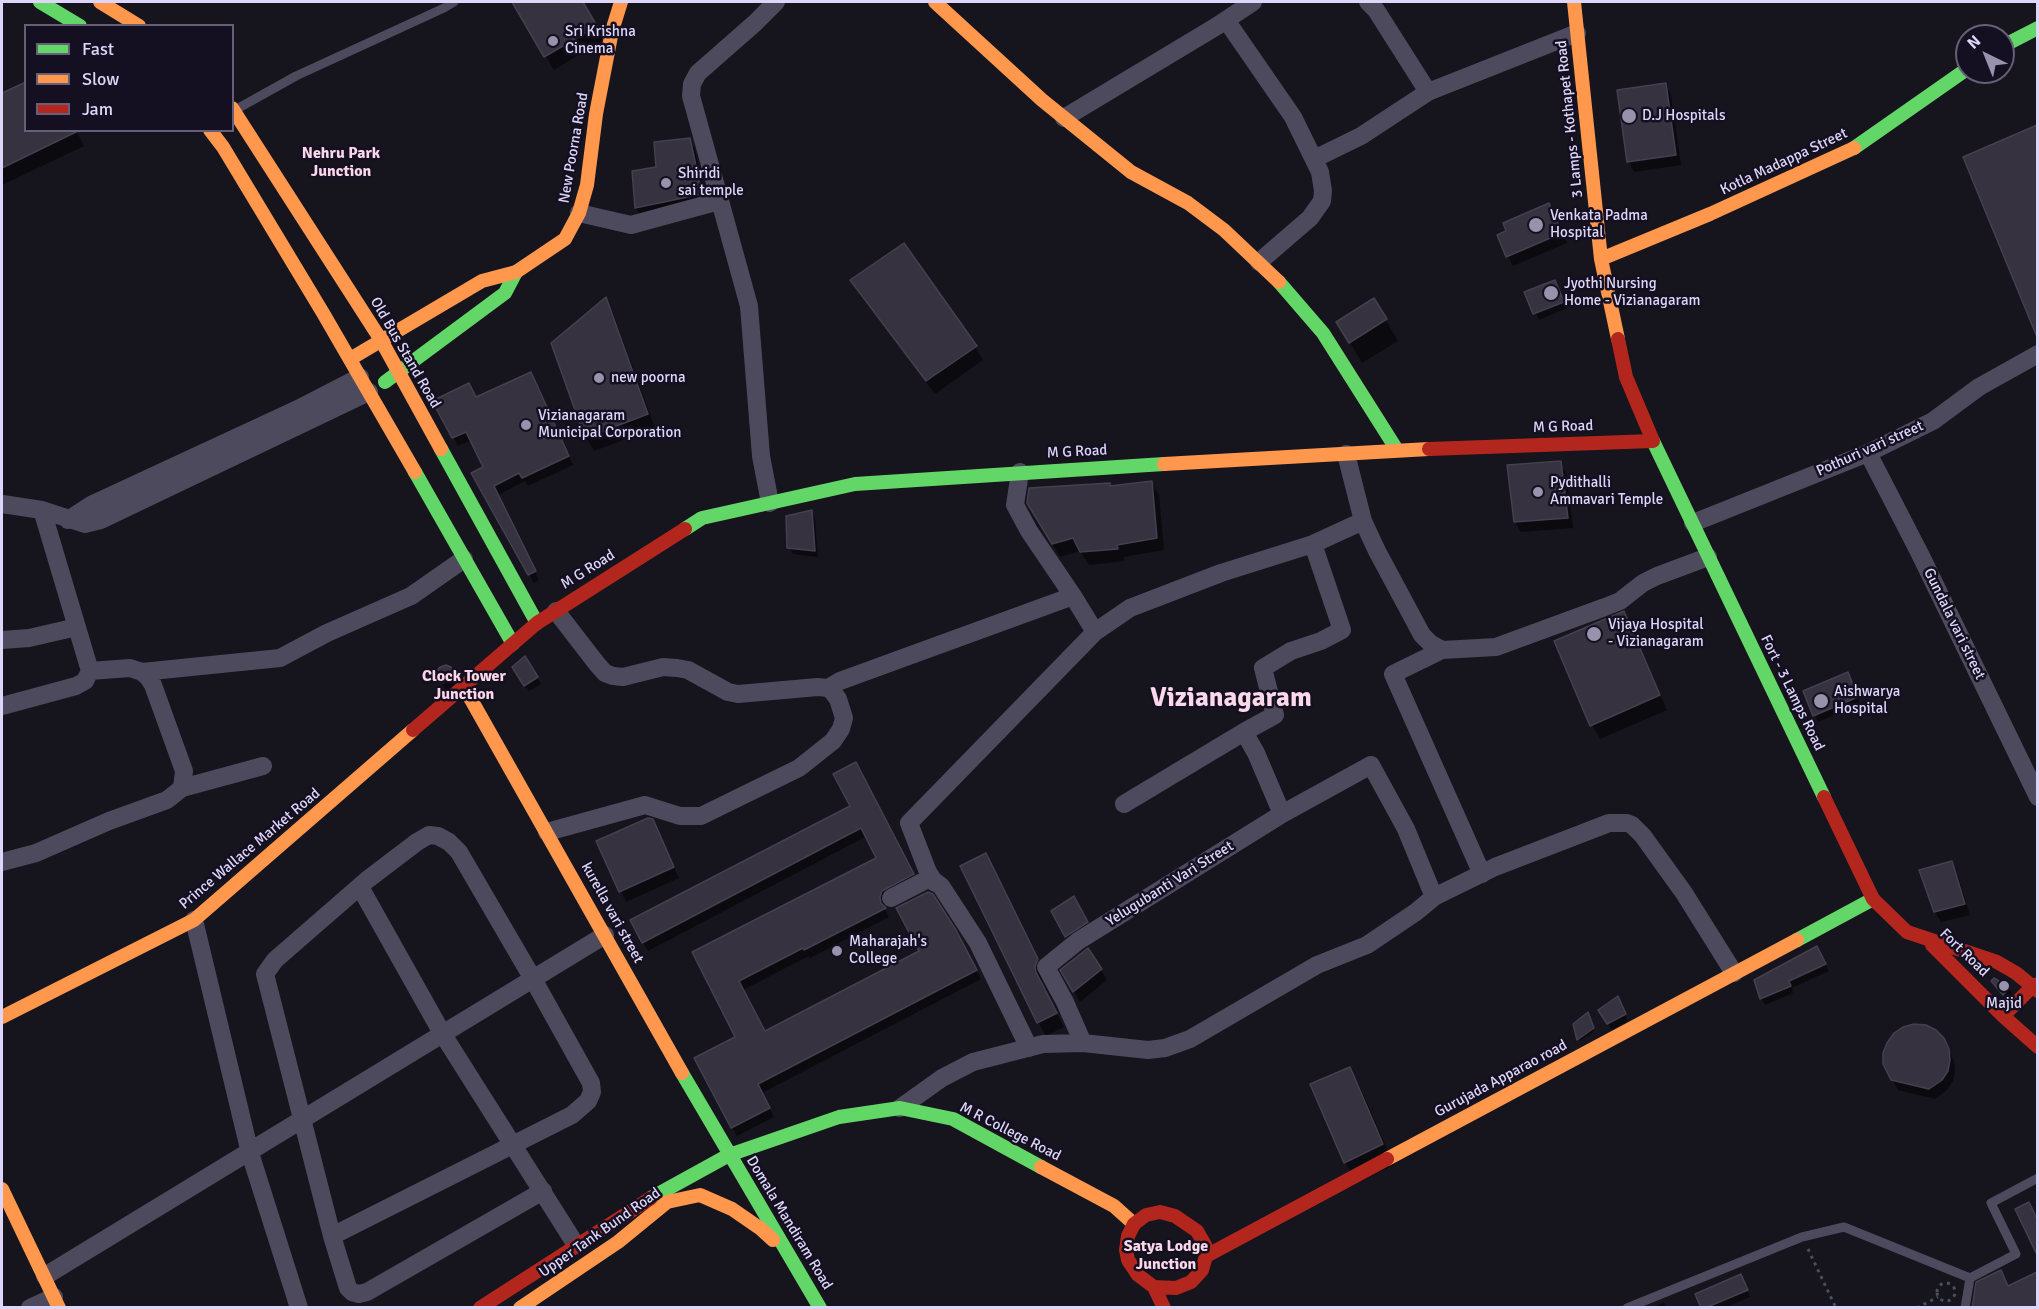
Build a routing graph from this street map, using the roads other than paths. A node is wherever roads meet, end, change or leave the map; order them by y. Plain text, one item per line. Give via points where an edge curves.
1 (40, 2) edge
2 (100, 2) edge
3 (454, 2) edge
4 (621, 2) edge
5 (776, 2) edge
6 (935, 2) edge
7 (1253, 2) edge
8 (1368, 2) edge
9 (1574, 2) edge
10 (1226, 20) junction
11 (77, 24) edge
12 (136, 24) edge
13 (2037, 28) edge
14 (1577, 33) junction
15 (2015, 40) edge
16 (1955, 78) edge
17 (1428, 92) junction
18 (234, 109) edge
19 (1064, 118) junction
20 (212, 132) edge
21 (1314, 159) junction
22 (719, 201) junction
23 (579, 213) junction
24 (1601, 258) junction
25 (1259, 262) junction
26 (516, 272) junction
27 (381, 340) junction
28 (2037, 354) edge
29 (350, 359) junction
30 (399, 373) junction
31 (365, 384) junction
32 (1653, 441) junction
33 (1397, 450) junction
34 (1346, 453) junction
35 (1868, 453) junction
36 (1020, 472) junction
37 (770, 503) junction
38 (2, 504) edge
39 (42, 510) junction
40 (1363, 521) junction
41 (1693, 524) junction
42 (1313, 544) junction
43 (1708, 557) junction
44 (464, 559) junction
45 (1073, 596) junction
46 (556, 610) junction
47 (537, 623) junction
48 (77, 627) junction
49 (1095, 632) junction
50 (2, 640) edge
51 (513, 644) junction
52 (1442, 650) junction
53 (90, 671) junction
54 (142, 672) junction
55 (464, 687) junction
56 (828, 688) junction
57 (2, 706) edge
58 (1245, 732) junction
59 (263, 766) dead end
60 (182, 788) junction
61 (2037, 797) edge
62 (1124, 804) dead end
63 (1282, 814) junction
64 (547, 832) junction
65 (2, 862) edge
66 (1482, 874) junction
67 (935, 883) junction
68 (360, 887) junction
69 (1434, 897) junction
70 (891, 898) dead end
71 (1874, 899) junction
72 (194, 920) junction
73 (605, 935) junction
74 (1925, 939) junction
75 (1734, 973) junction
76 (533, 979) junction
77 (2036, 987) edge
78 (2003, 1016) junction
79 (2, 1017) edge
80 (442, 1034) junction
81 (1083, 1043) junction
82 (2037, 1047) edge
83 (1029, 1048) junction
84 (900, 1108) junction
85 (302, 1121) junction
86 (514, 1144) junction
87 (250, 1153) junction
88 (729, 1155) junction
89 (2037, 1178) edge
90 (2, 1189) edge
91 (543, 1191) junction
92 (1134, 1224) junction
93 (332, 1236) junction
94 (576, 1245) junction
95 (1206, 1256) junction
96 (790, 1257) junction
97 (45, 1276) junction
98 (1970, 1278) junction
99 (1154, 1287) junction
100 (57, 1302) edge
101 (30, 1308) edge
102 (299, 1308) edge
103 (480, 1308) edge
104 (520, 1308) edge
105 (820, 1308) edge
106 (1164, 1308) edge
107 (1627, 1308) edge
108 (1965, 1308) edge

1 - 11 street
2 - 12 street
3 - 18 lane
4 - 23 street, New Poorna Road via 612,31
5 - 22 street via 698,73 692,84 692,106
6 - 19 street
7 - 10 street
8 - 17 street
9 - 14 street, 3 Lamps - Kothapet Road
10 - 19 street
10 - 21 street via 1293,117
13 - 15 street
14 - 17 street
14 - 24 street, 3 Lamps - Kothapet Road
16 - 24 street, Kotla Madappa Street via 1861,145 1710,214
17 - 21 street via 1361,136
18 - 27 street, Old Bus Stand Road
19 - 25 street via 1131,172 1188,202
20 - 29 street
21 - 25 street via 1320,172 1322,201 1310,218
22 - 23 street via 631,225
22 - 37 street via 749,306 761,456
23 - 26 street, New Poorna Road via 566,239
24 - 32 street, 3 Lamps - Kothapet Road via 1626,377
25 - 33 street via 1323,333
26 - 27 street via 482,281
26 - 30 street via 505,293
27 - 29 street
27 - 30 street, Old Bus Stand Road
28 - 35 street, Pothuri vari street via 1979,387 1933,421
29 - 31 street
30 - 31 street
30 - 47 street, Old Bus Stand Road
31 - 39 street via 100,520 85,524
31 - 44 street
32 - 33 street, M G Road
32 - 41 street, Fort - 3 Lamps Road
33 - 34 street, M G Road
34 - 36 street, M G Road
34 - 40 street
35 - 41 street, Pothuri vari street
35 - 61 street, Gundala vari street
36 - 37 street, M G Road via 855,484
36 - 45 street via 1015,505
37 - 46 street, M G Road via 702,518
38 - 39 street
39 - 48 street
40 - 42 street
40 - 52 street via 1422,634
41 - 43 street, Fort - 3 Lamps Road
42 - 49 street via 1130,608
42 - 58 street via 1342,630 1291,651 1263,668 1275,715
43 - 52 street via 1643,583 1620,601 1496,647
43 - 71 street, Fort - 3 Lamps Road
44 - 51 street
44 - 54 street via 411,596 280,658
45 - 49 street
45 - 56 street
46 - 47 street, M G Road
46 - 56 street via 597,664 612,676 663,667 688,670 738,694
47 - 51 street, M G Road
48 - 50 street
48 - 53 street
49 - 67 street via 909,823
51 - 55 street, Prince Wallace Market Road
52 - 66 street via 1393,674
53 - 54 street via 130,668
53 - 57 street via 85,681 76,686
54 - 60 street via 153,685 184,771
55 - 64 street, kurella vari street
55 - 72 street, Prince Wallace Market Road
56 - 64 street via 841,707 841,729 833,741 799,768 701,816 680,816 645,805
58 - 62 street
58 - 63 street
59 - 60 street
60 - 65 street via 167,800 36,853
63 - 69 street, Yelugubanti Vari Street via 1371,765 1406,829
63 - 81 street, Yelugubanti Vari Street via 1078,941 1046,967
64 - 73 street, kurella vari street
66 - 69 street
66 - 75 street via 1609,823 1627,823 1643,836
67 - 70 street via 928,879
67 - 83 street via 946,892 978,943
68 - 76 street via 417,842 429,835 438,836 459,852
68 - 80 street
68 - 85 street via 275,960 265,974
69 - 81 street via 1367,945 1317,965 1190,1039 1148,1050
71 - 74 street, Fort - 3 Lamps Road via 1907,932
71 - 75 street, Gurujada Apparao road
72 - 79 street, Prince Wallace Market Road
72 - 87 street
73 - 76 street
73 - 88 street, kurella vari street
74 - 77 street, Fort Road via 1996,962
74 - 78 street, Fort Road
75 - 95 street, Gurujada Apparao road
76 - 80 street
76 - 86 street via 591,1083 592,1092 572,1115
77 - 78 street
78 - 82 street, Fort Road
80 - 85 street
80 - 86 street
81 - 83 street
83 - 84 street via 973,1062
84 - 88 street, M R College Road via 839,1117
84 - 92 street, M R College Road via 953,1119 1114,1206
85 - 87 street
85 - 93 street
86 - 91 street
86 - 93 street
87 - 97 street
87 - 102 street
88 - 94 street, Upper Tank Bund Road
88 - 96 street, Domala Mandiram Road
89 - 98 lane via 1991,1203 2016,1254
90 - 97 street
91 - 93 street via 359,1294 348,1288
91 - 94 street
92 - 95 street via 1146,1215 1160,1212 1175,1216 1197,1232
92 - 99 street via 1128,1236 1128,1260 1138,1275
94 - 103 street, Upper Tank Bund Road
95 - 99 street via 1202,1270 1191,1282 1176,1288
96 - 104 street, Upper Tank Bund Road via 762,1229 732,1209 700,1195 668,1202 618,1242
96 - 105 street, Domala Mandiram Road
97 - 100 street
98 - 107 lane via 1844,1227 1802,1237
98 - 108 lane
99 - 106 street
100 - 101 street

